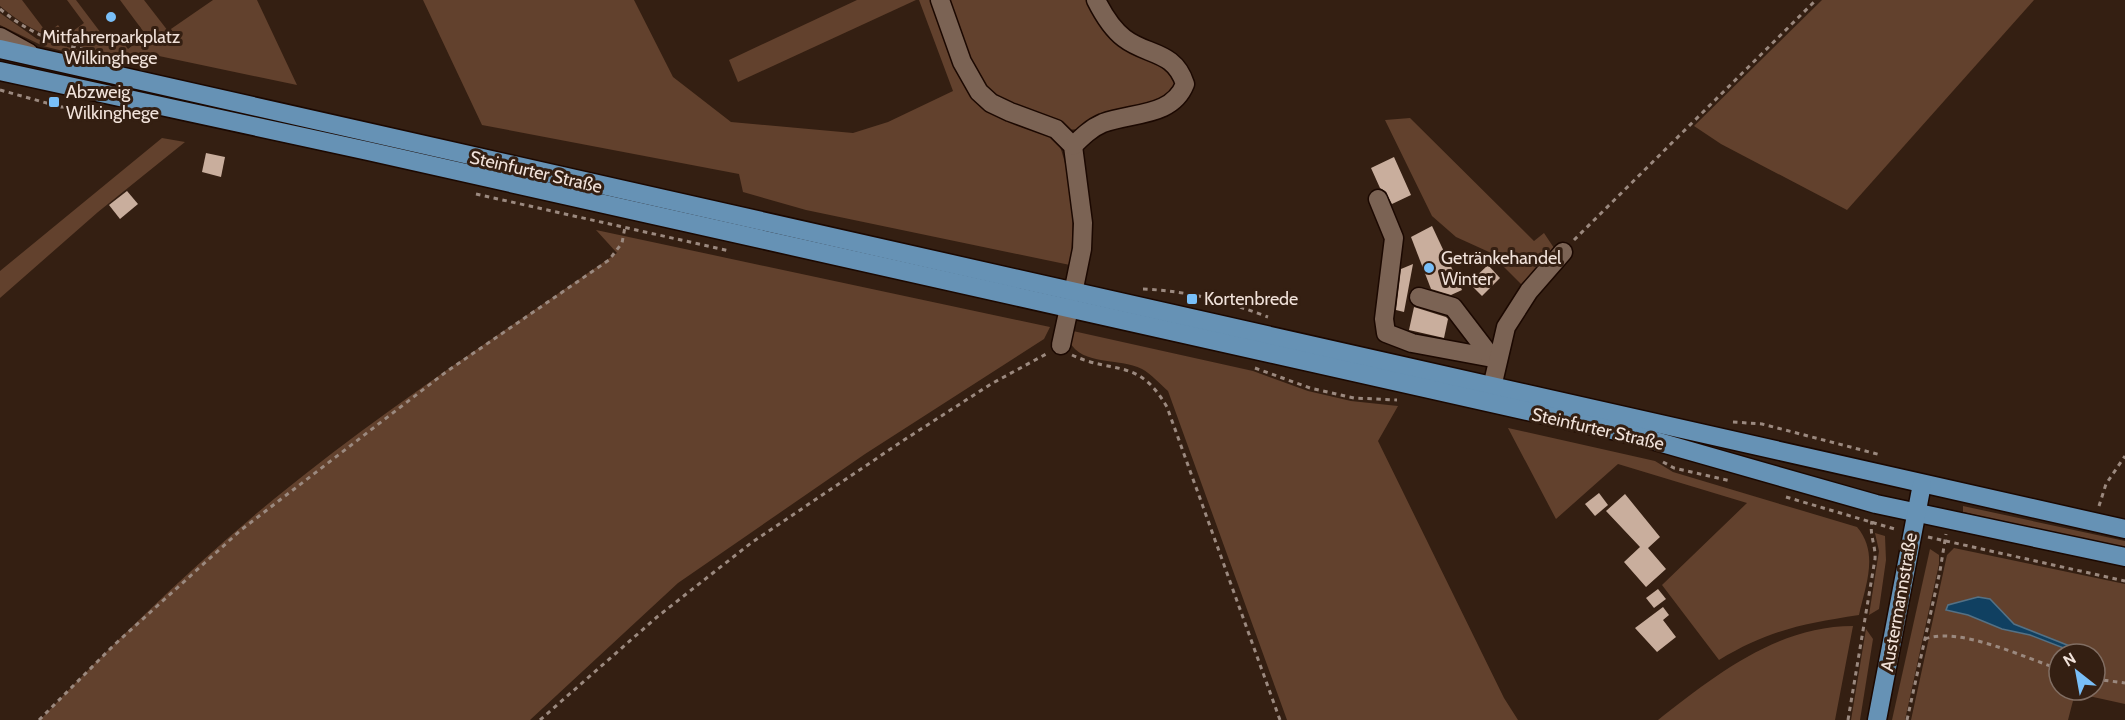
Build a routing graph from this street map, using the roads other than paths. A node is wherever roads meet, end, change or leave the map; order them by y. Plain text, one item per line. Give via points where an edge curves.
1 (940, 0) edge
2 (1096, 0) edge
3 (0, 37) edge
4 (0, 49) edge
5 (38, 59) junction
6 (0, 71) edge
7 (1073, 146) junction
8 (1378, 199) dead end
9 (1563, 252) road end
10 (1419, 297) dead end
11 (1071, 300) junction
12 (1386, 333) junction
13 (1062, 345) road end
14 (1495, 359) junction
15 (1377, 361) junction
16 (1492, 387) junction
17 (1922, 484) junction
18 (1916, 512) junction
19 (2125, 529) edge
20 (2125, 557) edge
21 (1877, 720) edge

1 - 7 street via 962,62 979,92 1010,112 1056,129
2 - 7 street via 1105,19 1124,39 1175,64 1185,84 1175,103 1102,124
3 - 5 street
4 - 5 main road, Steinfurter Straße
5 - 11 main road, Steinfurter Straße
6 - 11 main road, Steinfurter Straße
7 - 11 street via 1083,224
8 - 12 street via 1394,238 1384,319
9 - 14 street via 1529,291 1506,327
10 - 14 street via 1453,307
11 - 13 street
11 - 15 main road, Steinfurter Straße
11 - 18 main road, Steinfurter Straße via 1634,435
12 - 14 street via 1412,343
12 - 15 street
14 - 16 street
15 - 16 main road, Steinfurter Straße
16 - 17 main road, Steinfurter Straße
17 - 18 main road, Austermannstraße
17 - 19 main road, Steinfurter Straße
18 - 20 main road, Steinfurter Straße
18 - 21 main road, Austermannstraße

